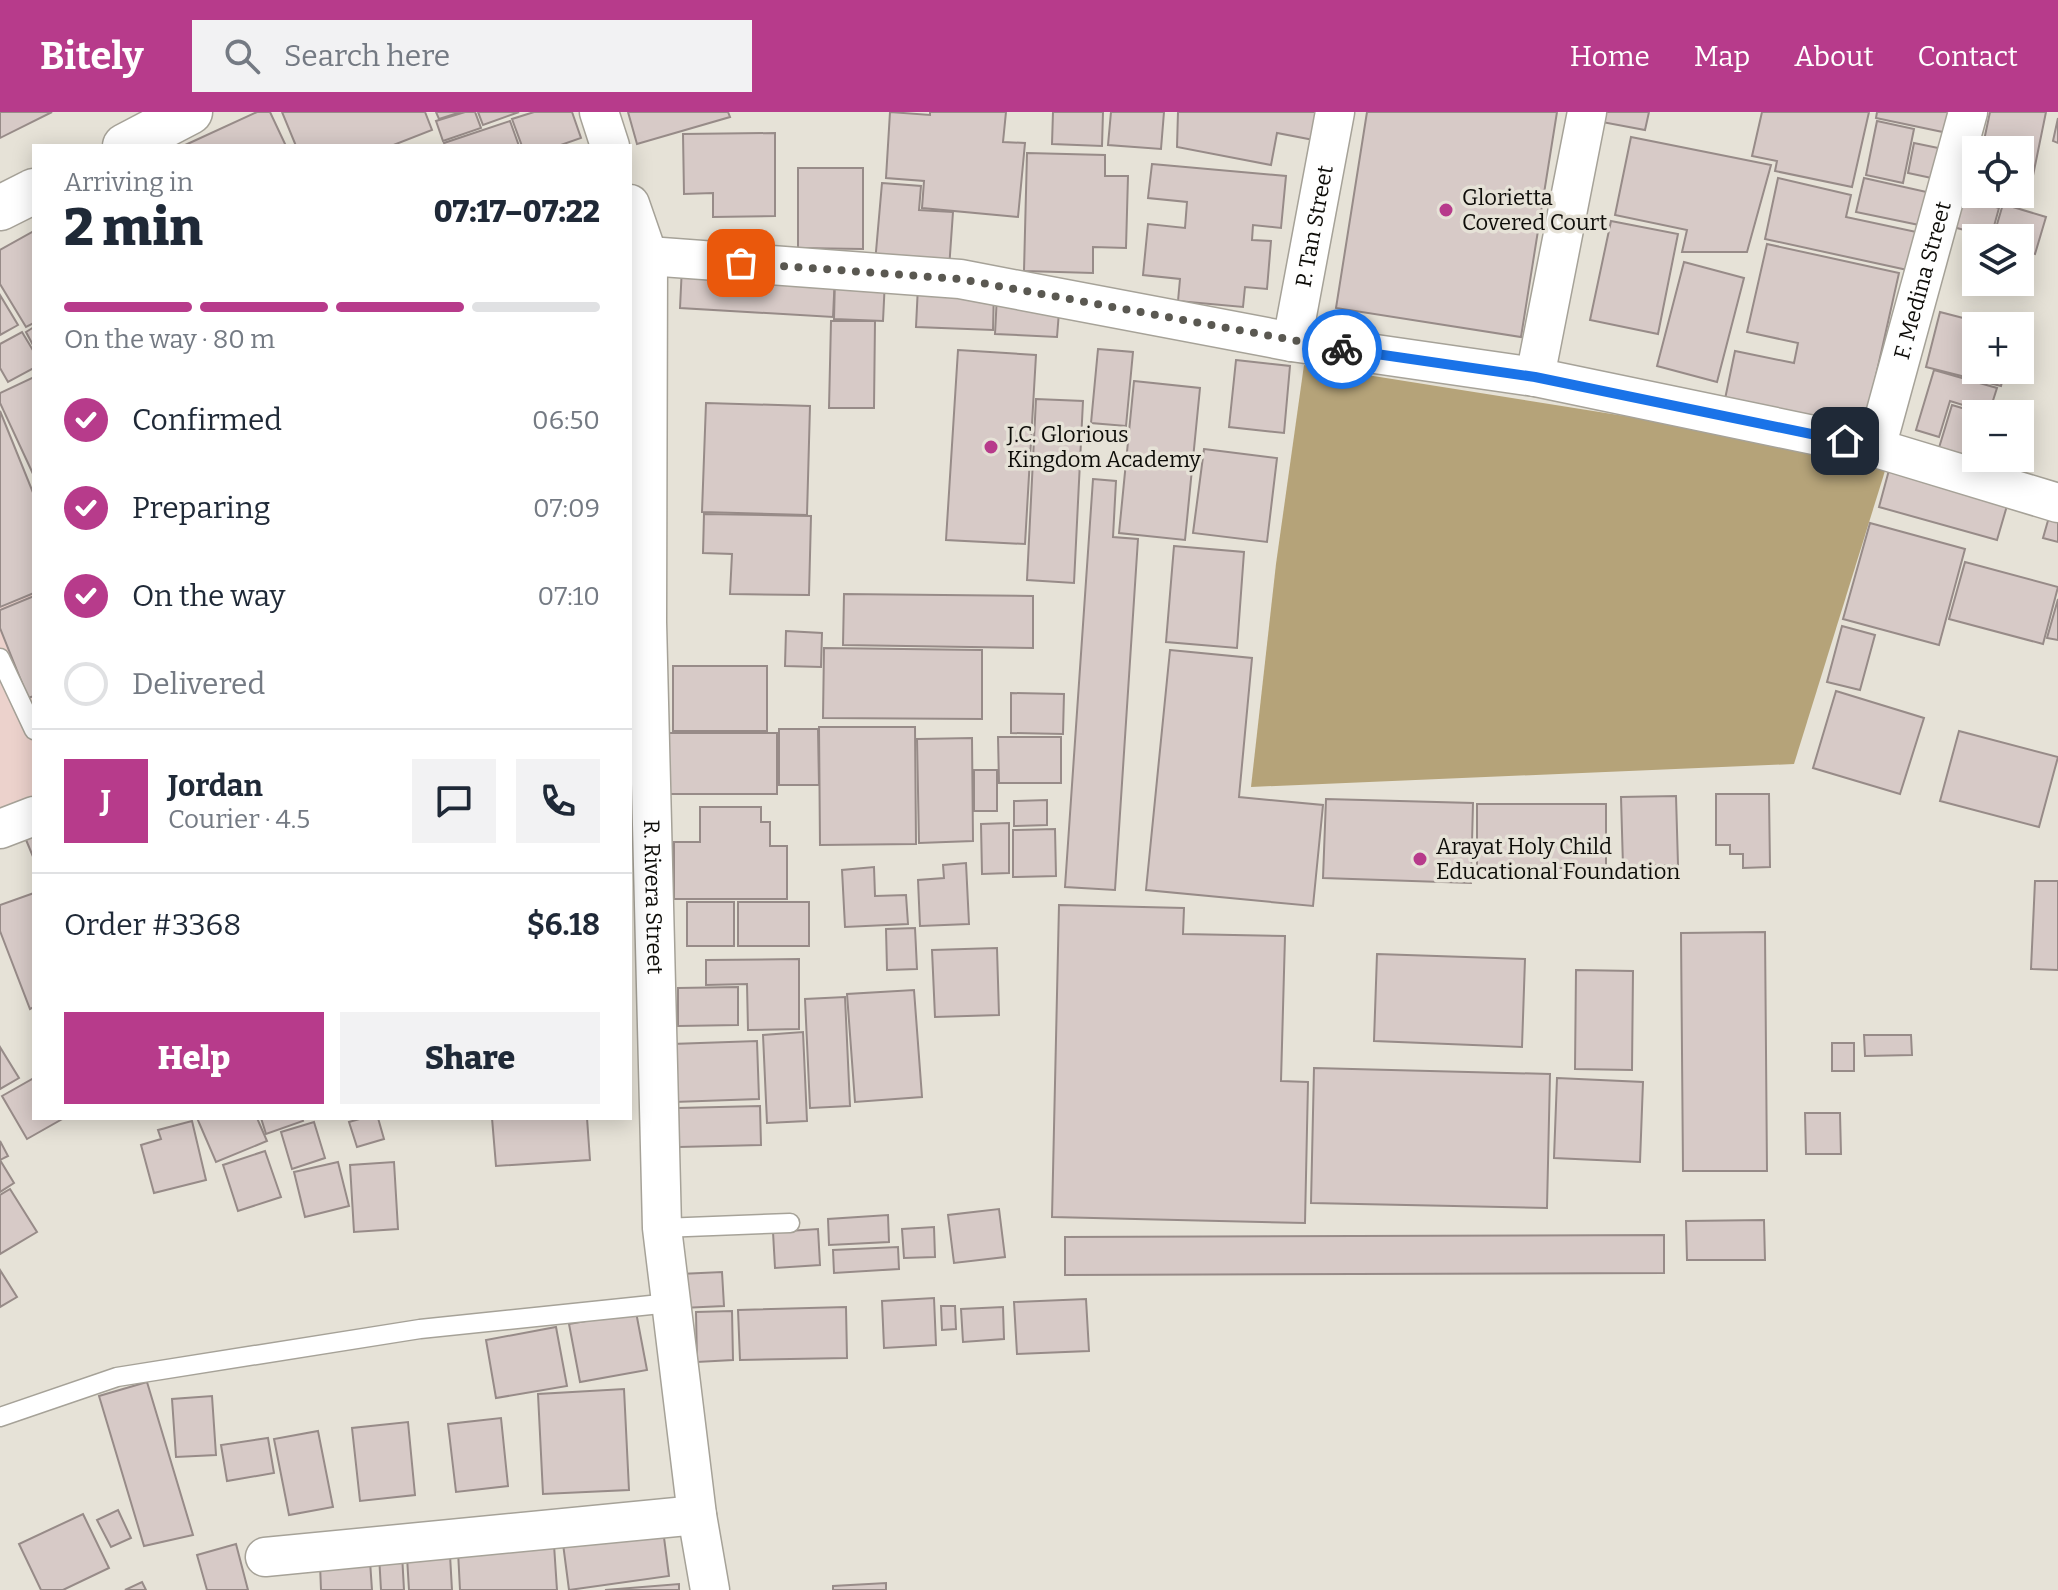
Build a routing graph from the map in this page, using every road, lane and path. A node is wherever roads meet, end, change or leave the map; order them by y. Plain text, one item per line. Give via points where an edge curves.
1 (190, 112) edge
2 (599, 112) edge
3 (1335, 112) edge
4 (1587, 112) edge
5 (1968, 112) edge
6 (129, 144) edge
7 (609, 144) edge
8 (32, 192) edge
9 (0, 208) edge
10 (632, 210) edge
11 (648, 256) junction
12 (1292, 342) junction
13 (1535, 377) junction
14 (1876, 448) junction
15 (2058, 503) edge
16 (639, 625) edge
17 (0, 658) edge
18 (32, 726) edge
19 (32, 817) edge
20 (0, 829) edge
21 (790, 1223) dead end
22 (662, 1228) junction
23 (670, 1303) junction
24 (0, 1417) edge
25 (697, 1515) junction
26 (265, 1557) dead end
27 (710, 1590) edge

1 - 6 main road
2 - 7 street
3 - 12 street, P. Tan Street
4 - 13 street
5 - 14 street, F. Medina Street
8 - 9 main road
10 - 11 street, R. Rivera Street
11 - 12 street via 960,279
11 - 16 street, R. Rivera Street
12 - 13 street
13 - 14 street
14 - 15 street
16 - 22 street, R. Rivera Street
17 - 18 lane
19 - 20 street
21 - 22 lane
22 - 23 street, R. Rivera Street
23 - 24 lane via 420,1329 117,1377
23 - 25 street, R. Rivera Street
25 - 26 street
25 - 27 street, R. Rivera Street

